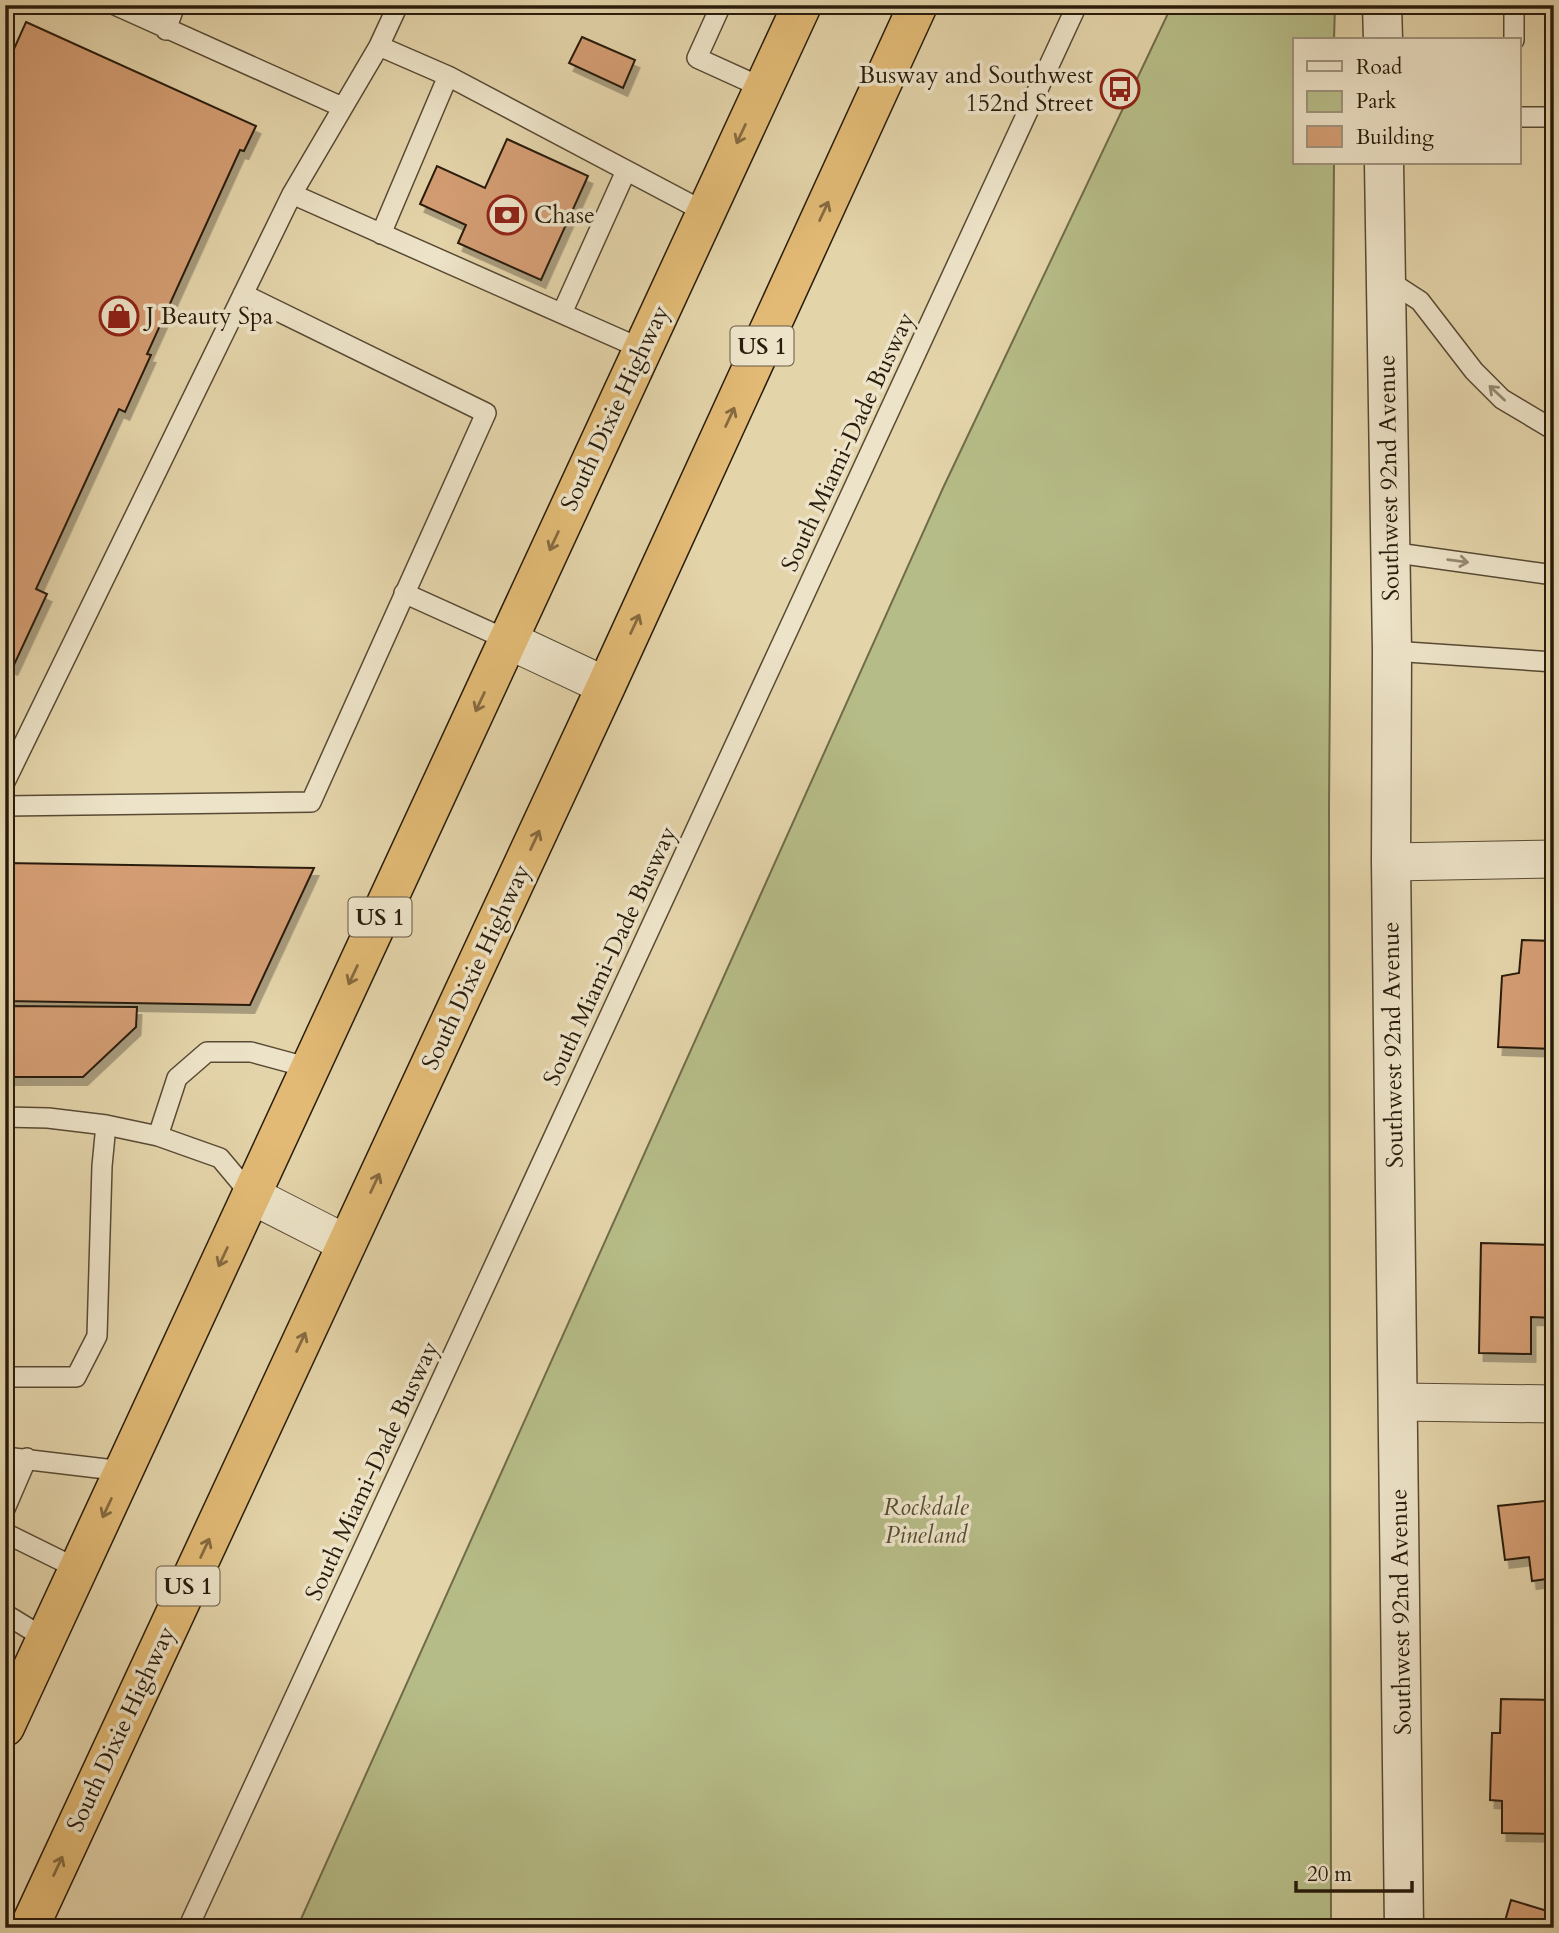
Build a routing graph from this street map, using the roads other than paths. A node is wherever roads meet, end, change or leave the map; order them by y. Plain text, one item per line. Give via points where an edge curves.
1 (114, 5) edge
2 (176, 5) edge
3 (396, 5) edge
4 (721, 5) edge
5 (802, 5) edge
6 (918, 5) edge
7 (1077, 5) edge
8 (1382, 5) edge
9 (1514, 5) edge
10 (166, 30) junction
11 (1383, 38) edge
12 (1514, 38) edge
13 (379, 46) junction
14 (449, 76) junction
15 (763, 88) junction
16 (342, 107) junction
17 (1520, 117) edge
18 (1554, 117) edge
19 (1384, 164) edge
20 (626, 171) junction
21 (292, 194) junction
22 (705, 212) junction
23 (381, 234) junction
24 (1386, 279) junction
25 (243, 294) junction
26 (562, 313) junction
27 (642, 349) junction
28 (1554, 430) edge
29 (1390, 552) junction
30 (1554, 575) edge
31 (404, 593) junction
32 (509, 640) junction
33 (1392, 652) junction
34 (1554, 662) edge
35 (606, 686) junction
36 (5, 782) edge
37 (5, 806) edge
38 (1554, 859) edge
39 (1391, 862) junction
40 (310, 1068) junction
41 (5, 1117) edge
42 (106, 1125) junction
43 (158, 1136) junction
44 (251, 1195) junction
45 (347, 1244) junction
46 (5, 1377) edge
47 (1399, 1402) junction
48 (1554, 1404) edge
49 (5, 1457) edge
50 (27, 1458) junction
51 (124, 1471) junction
52 (5, 1509) edge
53 (5, 1534) edge
54 (78, 1569) junction
55 (5, 1614) edge
56 (46, 1639) junction
57 (5, 1727) edge
58 (29, 1928) edge
59 (188, 1928) edge
60 (1404, 1928) edge

1 - 10 lane
2 - 10 lane
3 - 13 lane
4 - 15 lane via 697,58
5 - 15 highway, South Dixie Highway / US 1
35 -> 6 highway, South Dixie Highway / US 1
7 - 59 lane, South Miami-Dade Busway
8 - 11 street
9 - 12 lane
10 - 16 lane
13 - 14 lane
13 - 16 lane
14 - 20 lane
14 - 23 lane
15 -> 22 highway, South Dixie Highway / US 1
16 - 21 lane
17 - 18 lane
19 - 24 street, Southwest 92nd Avenue
20 - 22 lane
20 - 26 lane
21 - 23 lane
21 - 25 lane
22 - 27 highway, South Dixie Highway / US 1
23 - 26 lane
28 -> 24 lane via 1502,399 1420,302
24 - 29 street, Southwest 92nd Avenue
25 - 31 lane via 486,413
25 - 36 lane
26 - 27 lane
27 -> 32 highway, South Dixie Highway / US 1
29 -> 30 lane
29 - 33 street, Southwest 92nd Avenue
31 - 32 lane
31 - 37 lane via 312,802
32 - 35 street
32 -> 40 highway, South Dixie Highway / US 1
33 - 34 lane
33 - 39 street, Southwest 92nd Avenue
45 -> 35 highway, South Dixie Highway / US 1
38 - 39 street
39 - 47 street, Southwest 92nd Avenue
40 - 43 lane via 251,1052 207,1052 177,1078
40 - 44 highway, South Dixie Highway / US 1
41 - 42 lane
42 - 43 lane
42 - 46 lane via 97,1336 76,1377
43 - 44 lane via 220,1158
44 - 45 street
44 -> 51 highway, South Dixie Highway / US 1
58 -> 45 highway, South Dixie Highway / US 1
47 - 48 street
47 - 60 street, Southwest 92nd Avenue
49 - 50 lane
50 - 51 lane
50 - 52 lane
51 -> 54 highway, South Dixie Highway / US 1
53 - 54 lane
54 - 56 highway, South Dixie Highway / US 1
55 - 56 lane
56 - 57 highway, South Dixie Highway / US 1

